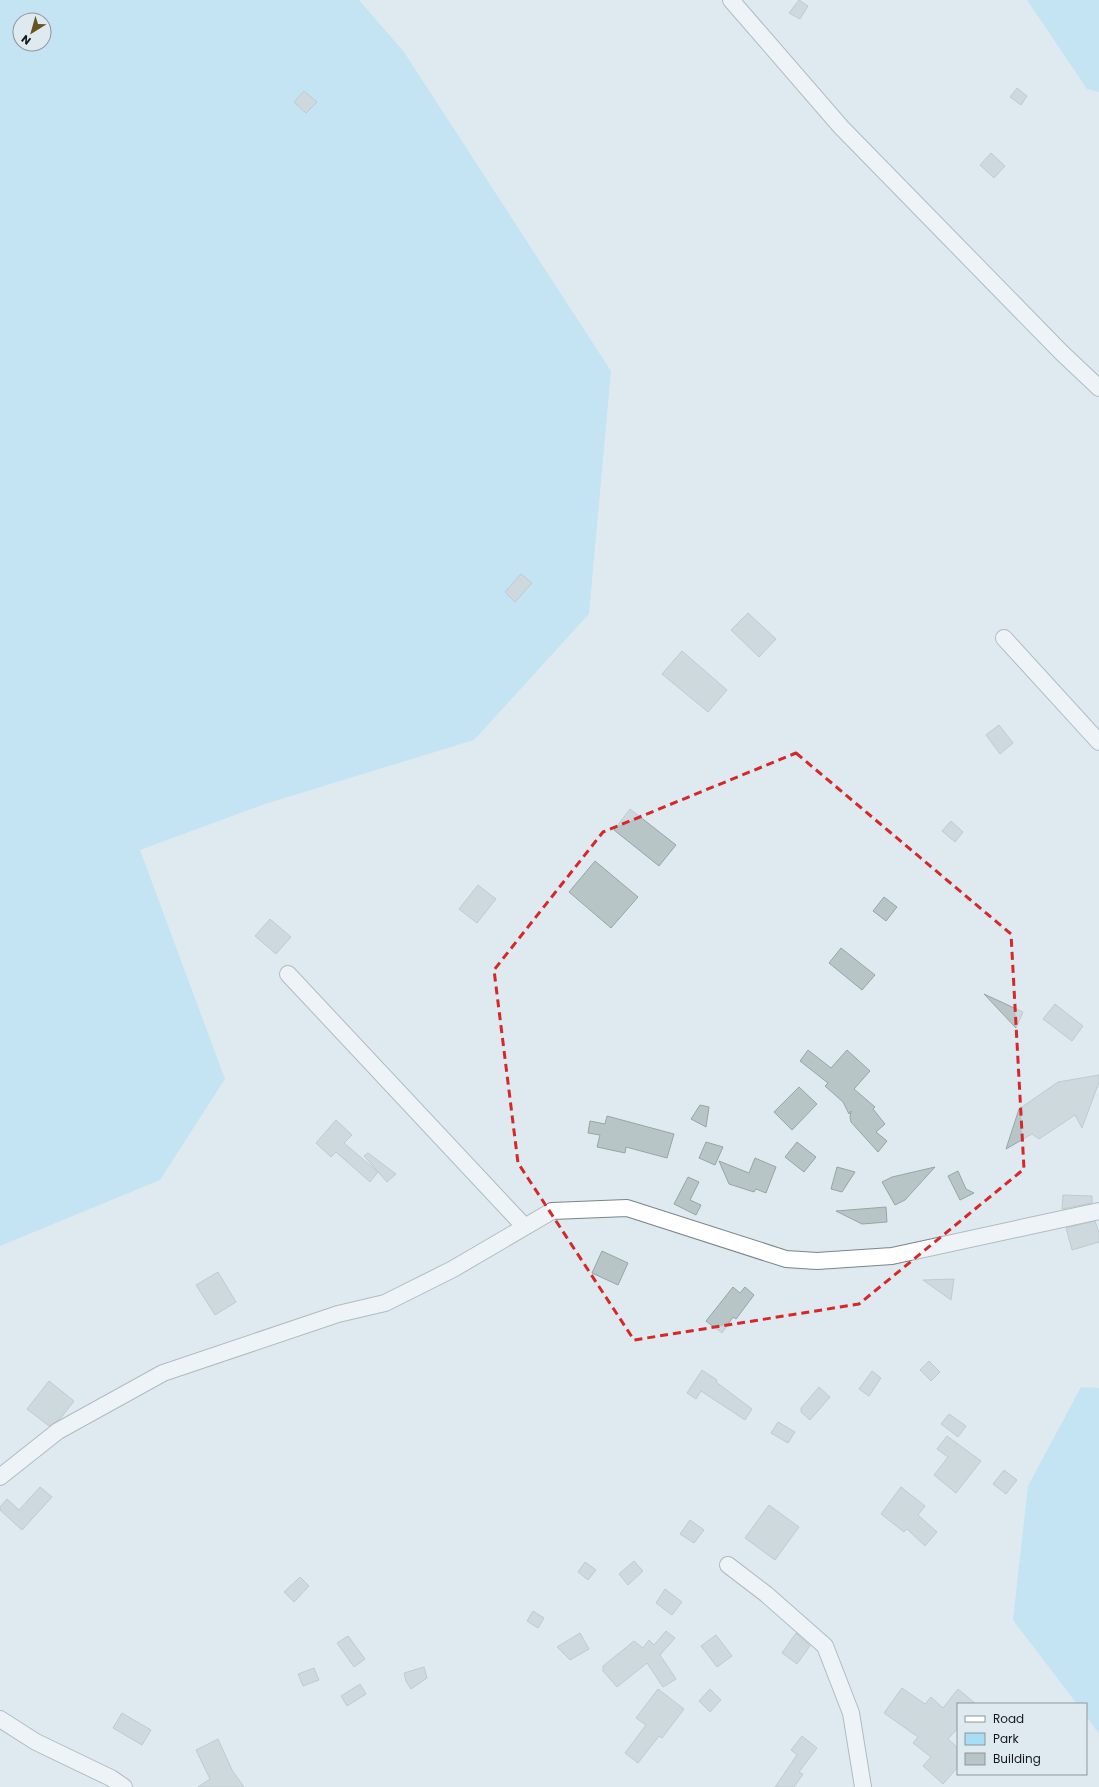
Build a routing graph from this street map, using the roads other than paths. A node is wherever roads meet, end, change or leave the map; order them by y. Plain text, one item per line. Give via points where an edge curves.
1 (731, 0) edge
2 (1099, 388) edge
3 (1004, 638) dead end
4 (1099, 742) edge
5 (288, 974) dead end
6 (1099, 1211) edge
7 (525, 1227) junction
8 (0, 1477) edge
9 (728, 1565) dead end
10 (0, 1719) edge
11 (124, 1787) edge
12 (864, 1787) edge

1 - 2 street via 841,127
3 - 4 street
5 - 7 street
6 - 7 street via 892,1256 817,1261 786,1258 627,1208 552,1211
7 - 8 street via 453,1269 385,1303 338,1314 163,1373 58,1430
9 - 12 street via 766,1594 825,1646 851,1713
10 - 11 street via 36,1742 111,1778

